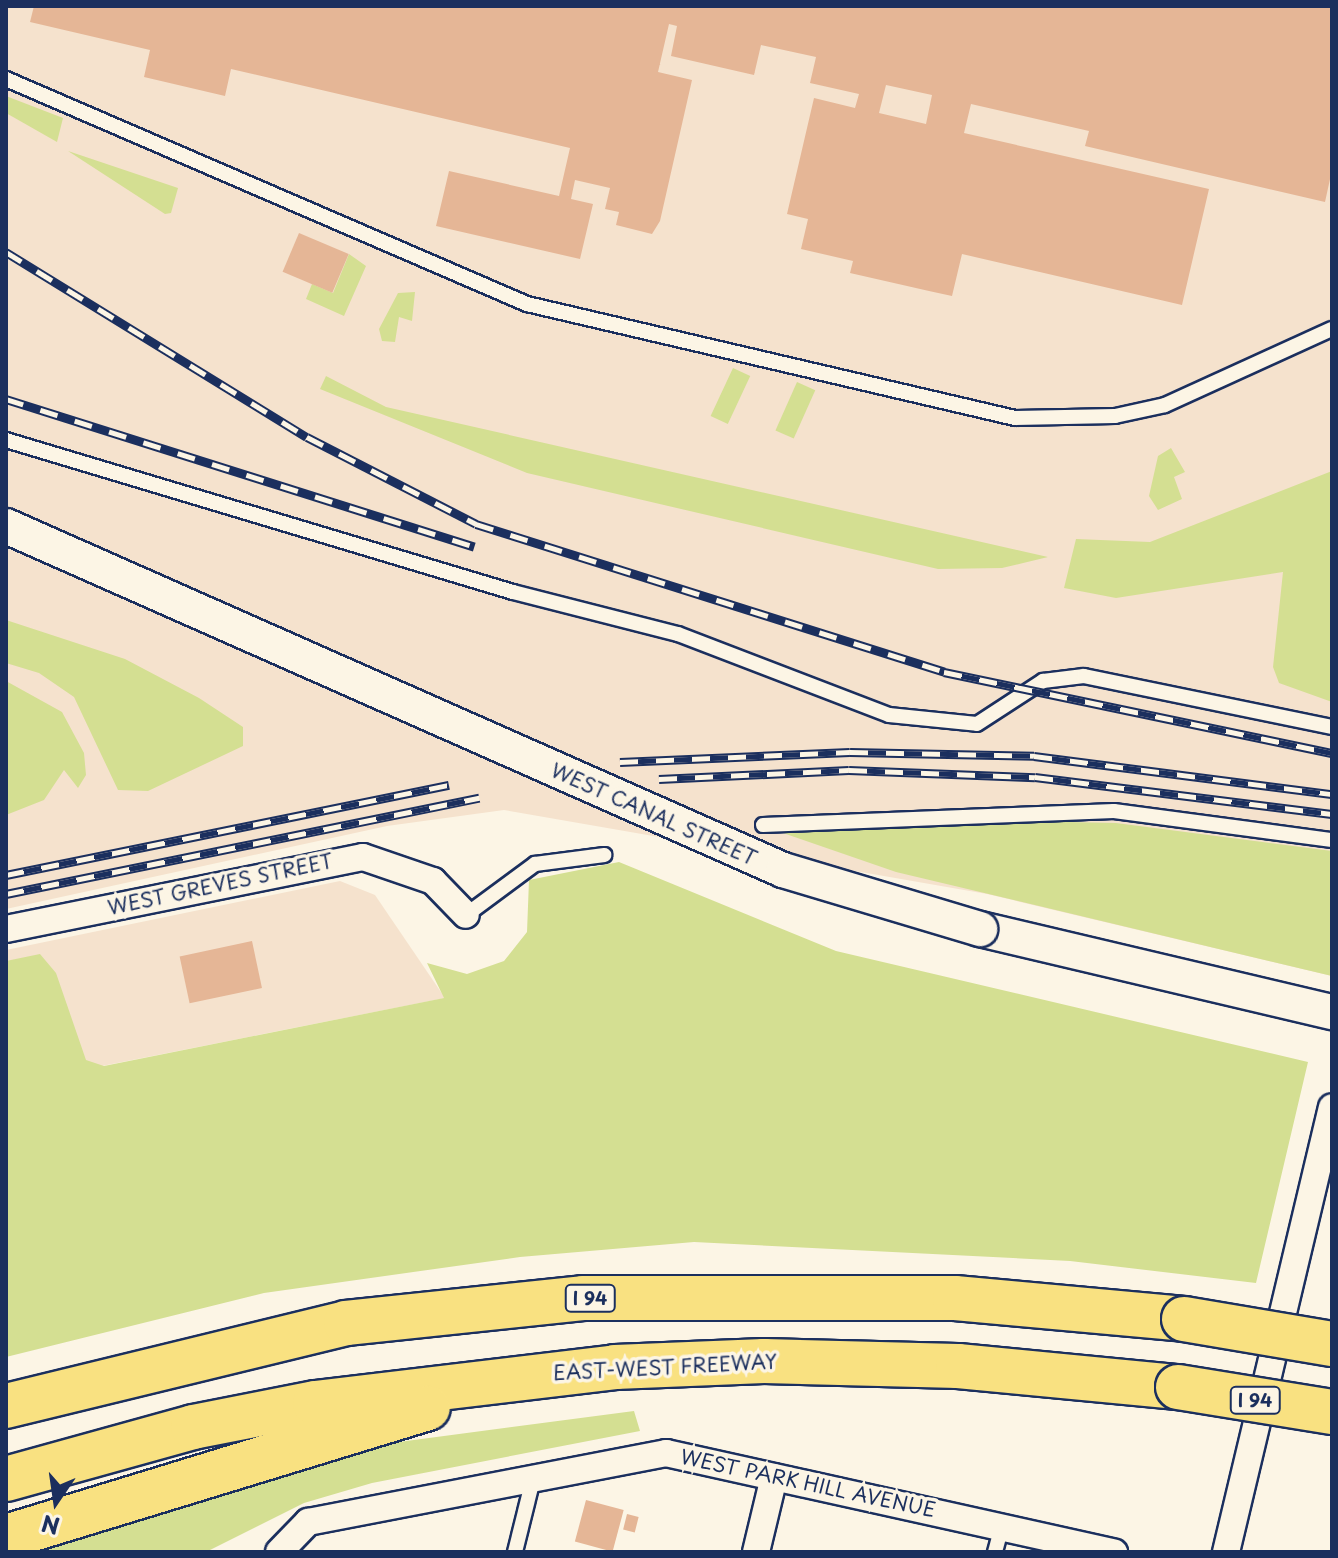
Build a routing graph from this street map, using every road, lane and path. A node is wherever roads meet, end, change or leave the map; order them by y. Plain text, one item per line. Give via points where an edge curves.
1 (6, 79) edge
2 (1332, 329) edge
3 (6, 440) edge
4 (6, 526) edge
5 (1332, 727) edge
6 (763, 825) dead end
7 (1332, 840) edge
8 (604, 855) dead end
9 (466, 915) joint
10 (6, 929) edge
11 (1332, 1012) edge
12 (1332, 1107) edge
13 (1332, 1344) edge
14 (535, 1374) junction
15 (6, 1406) edge
16 (1332, 1412) edge
17 (534, 1475) junction
18 (774, 1477) junction
19 (6, 1479) edge
20 (1002, 1525) junction
21 (6, 1537) edge
22 (279, 1552) edge
23 (515, 1552) edge
24 (756, 1552) edge
25 (995, 1552) edge
26 (1114, 1552) edge
27 (1226, 1552) edge

1 - 2 lane via 527,304 1015,418 1115,416 1165,405
3 - 5 lane via 527,596 678,634 889,715 977,724 1043,681 1084,676
4 - 11 street, WEST CANAL STREET, bridge via 756,859 980,929
6 - 7 lane via 1114,811
8 - 9 lane via 535,864
9 - 10 street, WEST GREVES STREET via 433,881 363,857
12 - 27 street
13 - 15 highway, I 94, bridge via 1184,1319 955,1298 583,1298 346,1323
14 - 16 highway, EAST-WEST FREEWAY / I 94, bridge via 764,1361 1041,1371
14 - 19 highway, EAST-WEST FREEWAY / I 94 via 239,1418
14 - 21 highway
17 - 18 street, WEST PARK HILL AVENUE via 666,1453
17 - 22 street, WEST PARK HILL AVENUE via 308,1522
17 - 23 lane
18 - 20 street, WEST PARK HILL AVENUE
18 - 24 street
20 - 25 lane
20 - 26 street, WEST PARK HILL AVENUE

